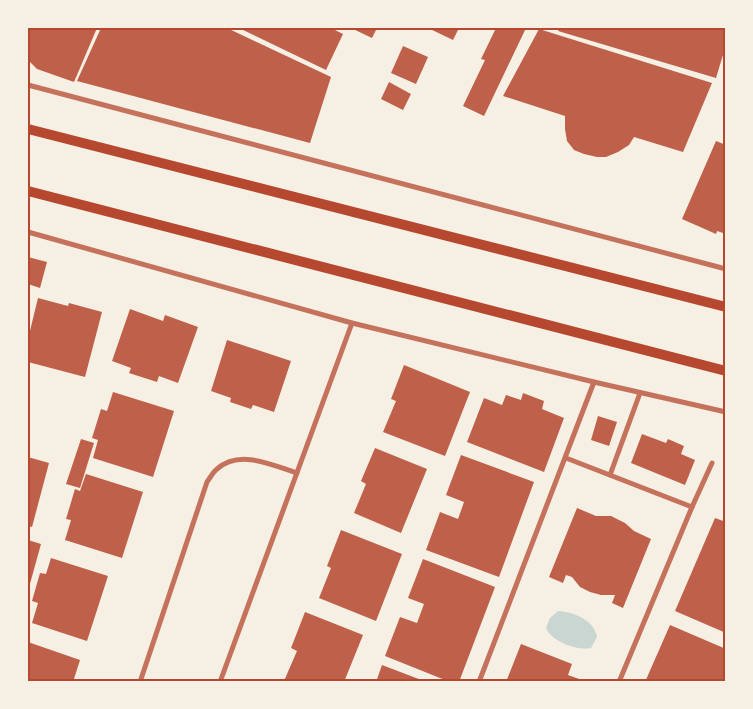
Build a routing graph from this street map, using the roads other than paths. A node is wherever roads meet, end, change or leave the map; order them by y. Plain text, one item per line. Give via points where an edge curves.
1 (28, 84) edge
2 (28, 129) edge
3 (28, 191) edge
4 (28, 232) edge
5 (726, 269) edge
6 (726, 308) edge
7 (352, 323) junction
8 (726, 371) edge
9 (594, 382) junction
10 (640, 393) junction
11 (726, 412) edge
12 (566, 458) junction
13 (712, 463) dead end
14 (297, 473) junction
15 (610, 475) junction
16 (692, 507) junction
17 (140, 682) edge
18 (220, 682) edge
19 (479, 682) edge
20 (619, 682) edge

1 - 5 street
2 - 6 main road
3 - 8 main road
4 - 7 street
7 - 9 street
7 - 14 street
9 - 10 street
9 - 12 street
10 - 11 street
10 - 15 street
12 - 15 street
12 - 19 street
13 - 16 street
14 - 17 street via 258,460 242,459 216,469 207,482
14 - 18 street
15 - 16 street
16 - 20 street

